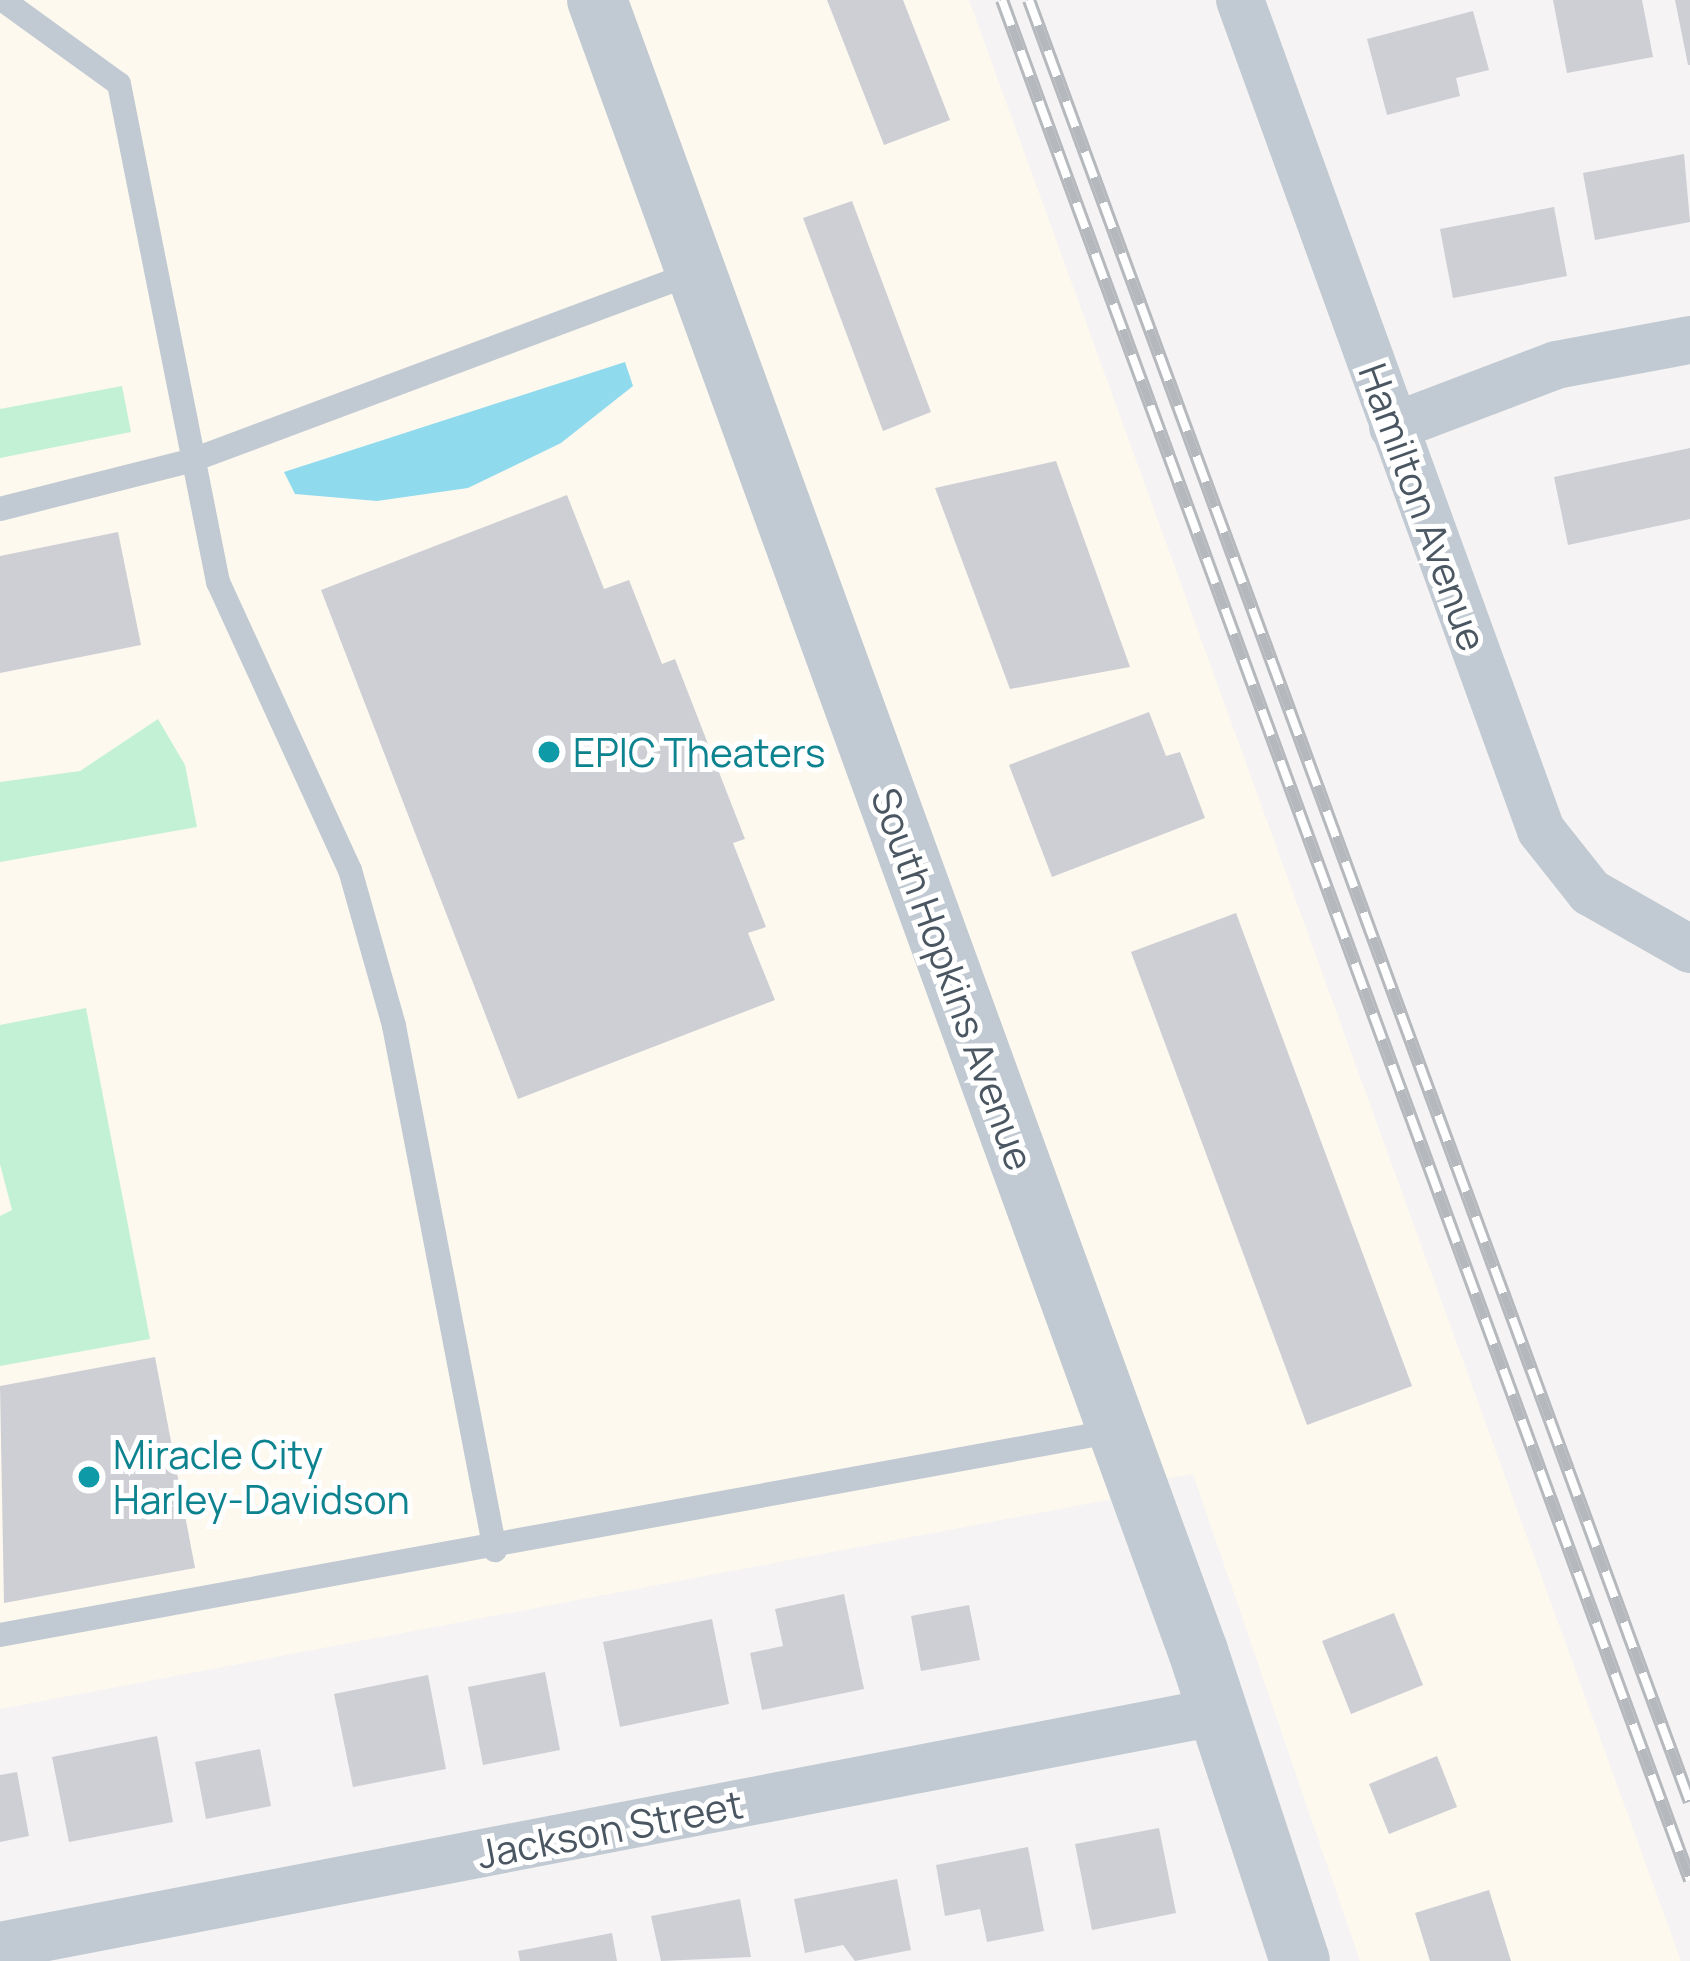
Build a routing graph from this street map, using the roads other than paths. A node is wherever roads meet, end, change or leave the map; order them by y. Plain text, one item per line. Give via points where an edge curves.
1 (3, 0) edge
2 (597, 0) edge
3 (1240, 0) edge
4 (696, 272) junction
5 (1690, 340) edge
6 (1393, 427) junction
7 (190, 460) junction
8 (0, 509) edge
9 (1690, 949) edge
10 (1118, 1431) junction
11 (495, 1550) junction
12 (0, 1635) edge
13 (1220, 1711) junction
14 (0, 1946) edge
15 (1300, 1961) edge

1 - 7 lane via 119,84
2 - 4 street, South Hopkins Avenue
3 - 6 street, Hamilton Avenue
4 - 7 lane
4 - 10 street, South Hopkins Avenue
5 - 6 street via 1556,365
6 - 9 street, Hamilton Avenue via 1541,830 1590,892
7 - 8 lane
7 - 11 lane via 218,582 350,870 394,1026
10 - 11 lane
10 - 13 street, South Hopkins Avenue
11 - 12 lane
13 - 14 street, Jackson Street
13 - 15 street, South Hopkins Avenue

